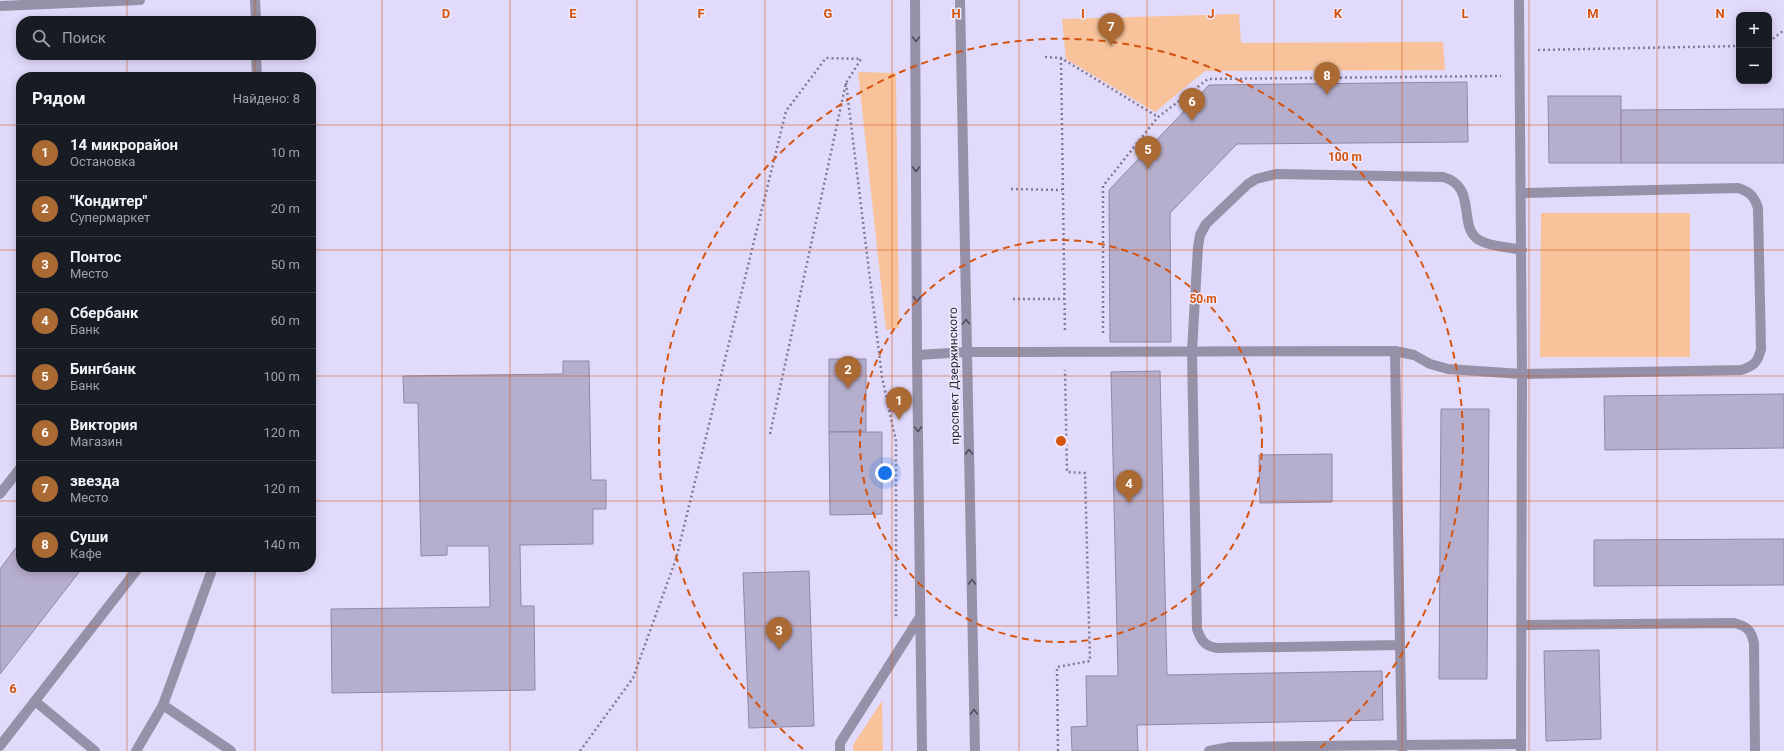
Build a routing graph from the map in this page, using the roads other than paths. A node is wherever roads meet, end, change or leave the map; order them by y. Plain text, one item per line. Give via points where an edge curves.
1 (140, 0) edge
2 (255, 0) edge
3 (915, 0) edge
4 (960, 0) edge
5 (1519, 0) edge
6 (1, 4) edge
7 (256, 16) edge
8 (256, 60) edge
9 (257, 72) edge
10 (1521, 193) junction
11 (1522, 250) junction
12 (1192, 351) junction
13 (1395, 351) junction
14 (967, 352) junction
15 (917, 355) junction
16 (1522, 374) junction
17 (16, 473) edge
18 (0, 494) edge
19 (135, 572) edge
20 (211, 572) edge
21 (920, 617) junction
22 (1521, 625) junction
23 (1400, 645) junction
24 (35, 702) junction
25 (164, 705) junction
26 (0, 746) edge
27 (1521, 747) edge
28 (1402, 748) edge
29 (1230, 749) edge
30 (95, 751) edge
31 (136, 751) edge
32 (230, 751) edge
33 (840, 751) edge
34 (922, 751) edge
35 (975, 751) edge
36 (1209, 751) edge
37 (1755, 751) edge

1 - 6 street
2 - 7 street
3 -> 15 street
14 -> 4 street, проспект Дзержинского
5 - 10 street
8 - 9 street
10 - 11 street
10 - 16 street via 1738,188 1748,191 1755,198 1758,208 1761,349 1758,360 1751,367 1741,370
11 - 12 street via 1478,240 1473,234 1459,185 1443,177 1276,174 1266,176 1248,184 1206,224 1200,235
11 - 16 street
12 - 13 street
12 - 14 street
12 - 23 street via 1197,629 1200,638 1207,646 1217,648
13 - 16 street via 1414,355 1430,364 1448,369
13 - 23 street
14 - 15 street
35 -> 14 street, проспект Дзержинского
15 -> 21 street
16 - 22 street
17 - 18 street
19 - 24 street
20 - 25 street
21 - 33 street via 840,743
21 - 34 street
22 - 27 street
22 - 37 street via 1734,623 1744,626 1752,633 1754,643
23 - 28 street
24 - 26 street
24 - 30 street
25 - 31 street
25 - 32 street
27 - 28 street
28 - 29 street
29 - 36 street

